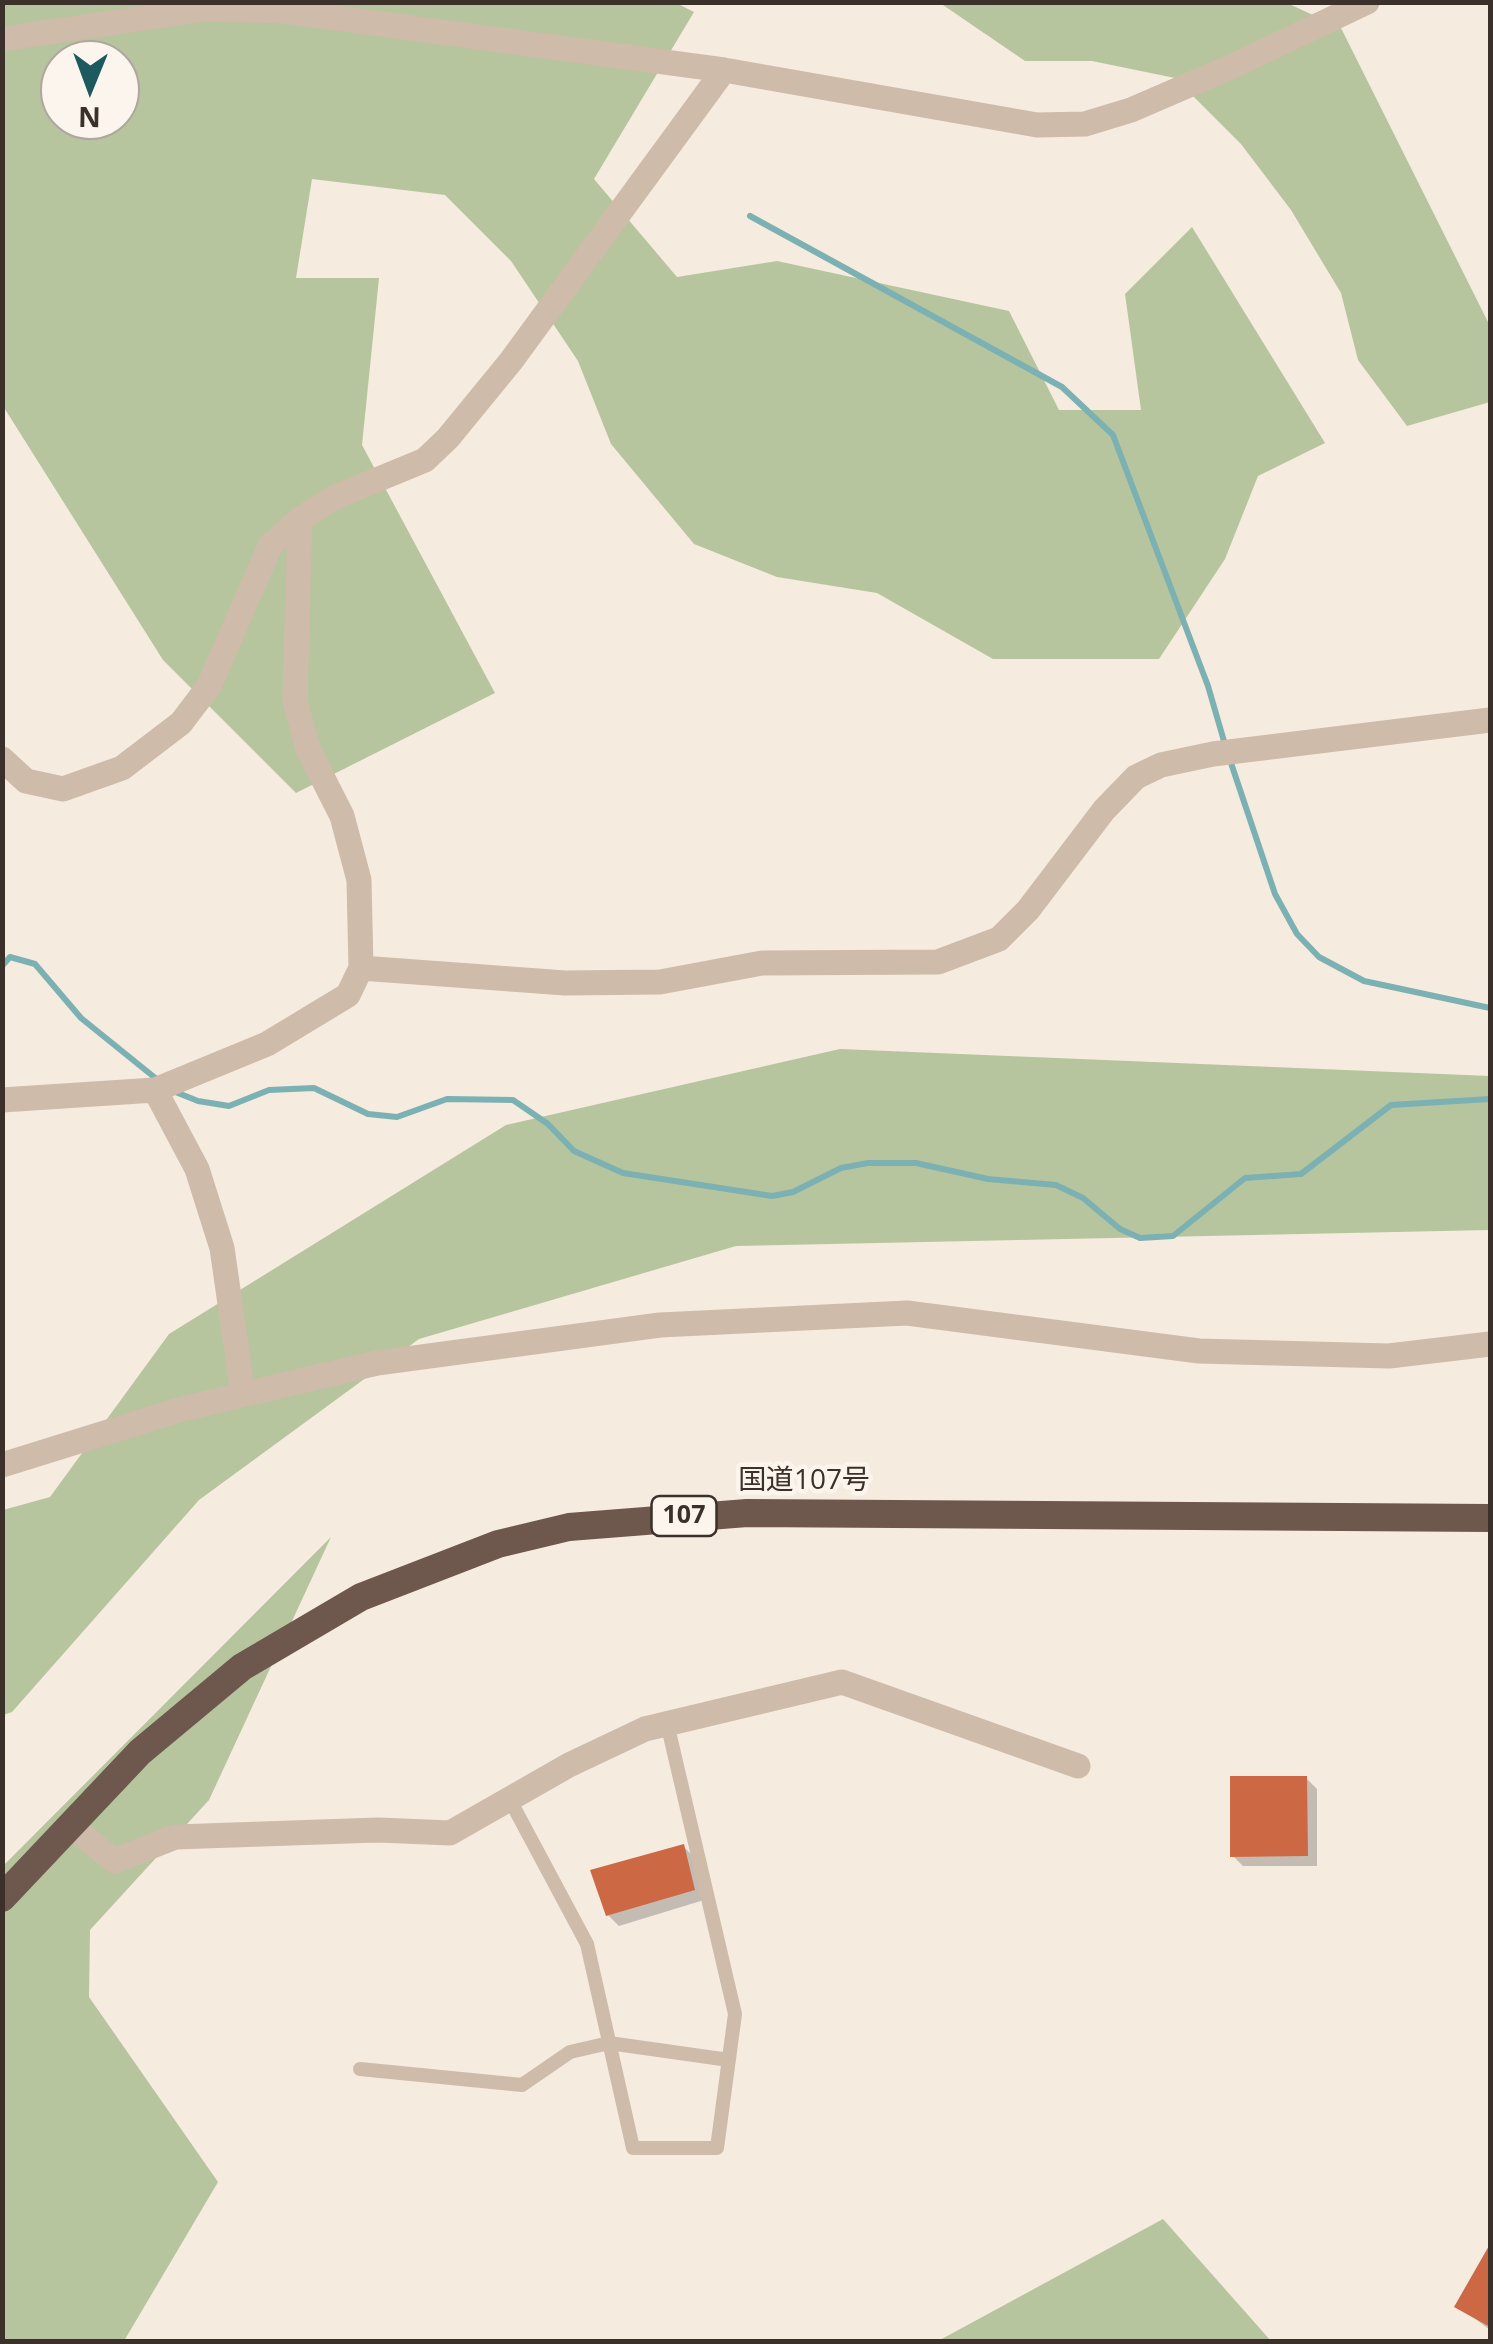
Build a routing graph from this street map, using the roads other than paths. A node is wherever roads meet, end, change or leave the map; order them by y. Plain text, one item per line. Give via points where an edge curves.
1 (1366, 2) edge
2 (2, 39) edge
3 (724, 70) junction
4 (300, 518) junction
5 (1490, 720) edge
6 (2, 760) edge
7 (361, 968) junction
8 (155, 1090) junction
9 (2, 1100) edge
10 (1490, 1344) edge
11 (243, 1394) junction
12 (2, 1465) edge
13 (1490, 1518) edge
14 (667, 1724) junction
15 (1078, 1766) dead end
16 (510, 1800) junction
17 (72, 1826) junction
18 (2, 1898) edge
19 (608, 2043) junction
20 (729, 2060) junction
21 (360, 2069) dead end

1 - 3 street via 1233,66 1085,124 1037,124
2 - 3 street via 204,9 286,10
3 - 4 street via 448,438 425,460
4 - 6 street via 270,546 208,686 181,723 122,768 63,788 26,781
4 - 7 street via 295,701 308,749 342,816 359,880
5 - 7 street via 1161,766 1136,777 1104,810 999,938 938,962 762,964 704,977 622,983
7 - 8 street via 348,995 268,1044
8 - 9 street
8 - 11 street via 197,1169 222,1248
10 - 11 street via 1388,1356 1198,1351 907,1312 799,1315 660,1325 376,1362
11 - 12 street
13 - 17 highway, 国道107号 / 107 via 747,1513 569,1528 428,1568 300,1629 192,1706
14 - 15 street via 842,1682
14 - 16 street via 645,1728
14 - 20 lane via 735,2014
16 - 17 street via 450,1833 175,1837 114,1861
16 - 19 lane via 586,1944
17 - 18 highway, 国道107号 / 107
19 - 20 lane
19 - 20 lane via 633,2148 716,2148
19 - 21 lane via 570,2052 522,2085

